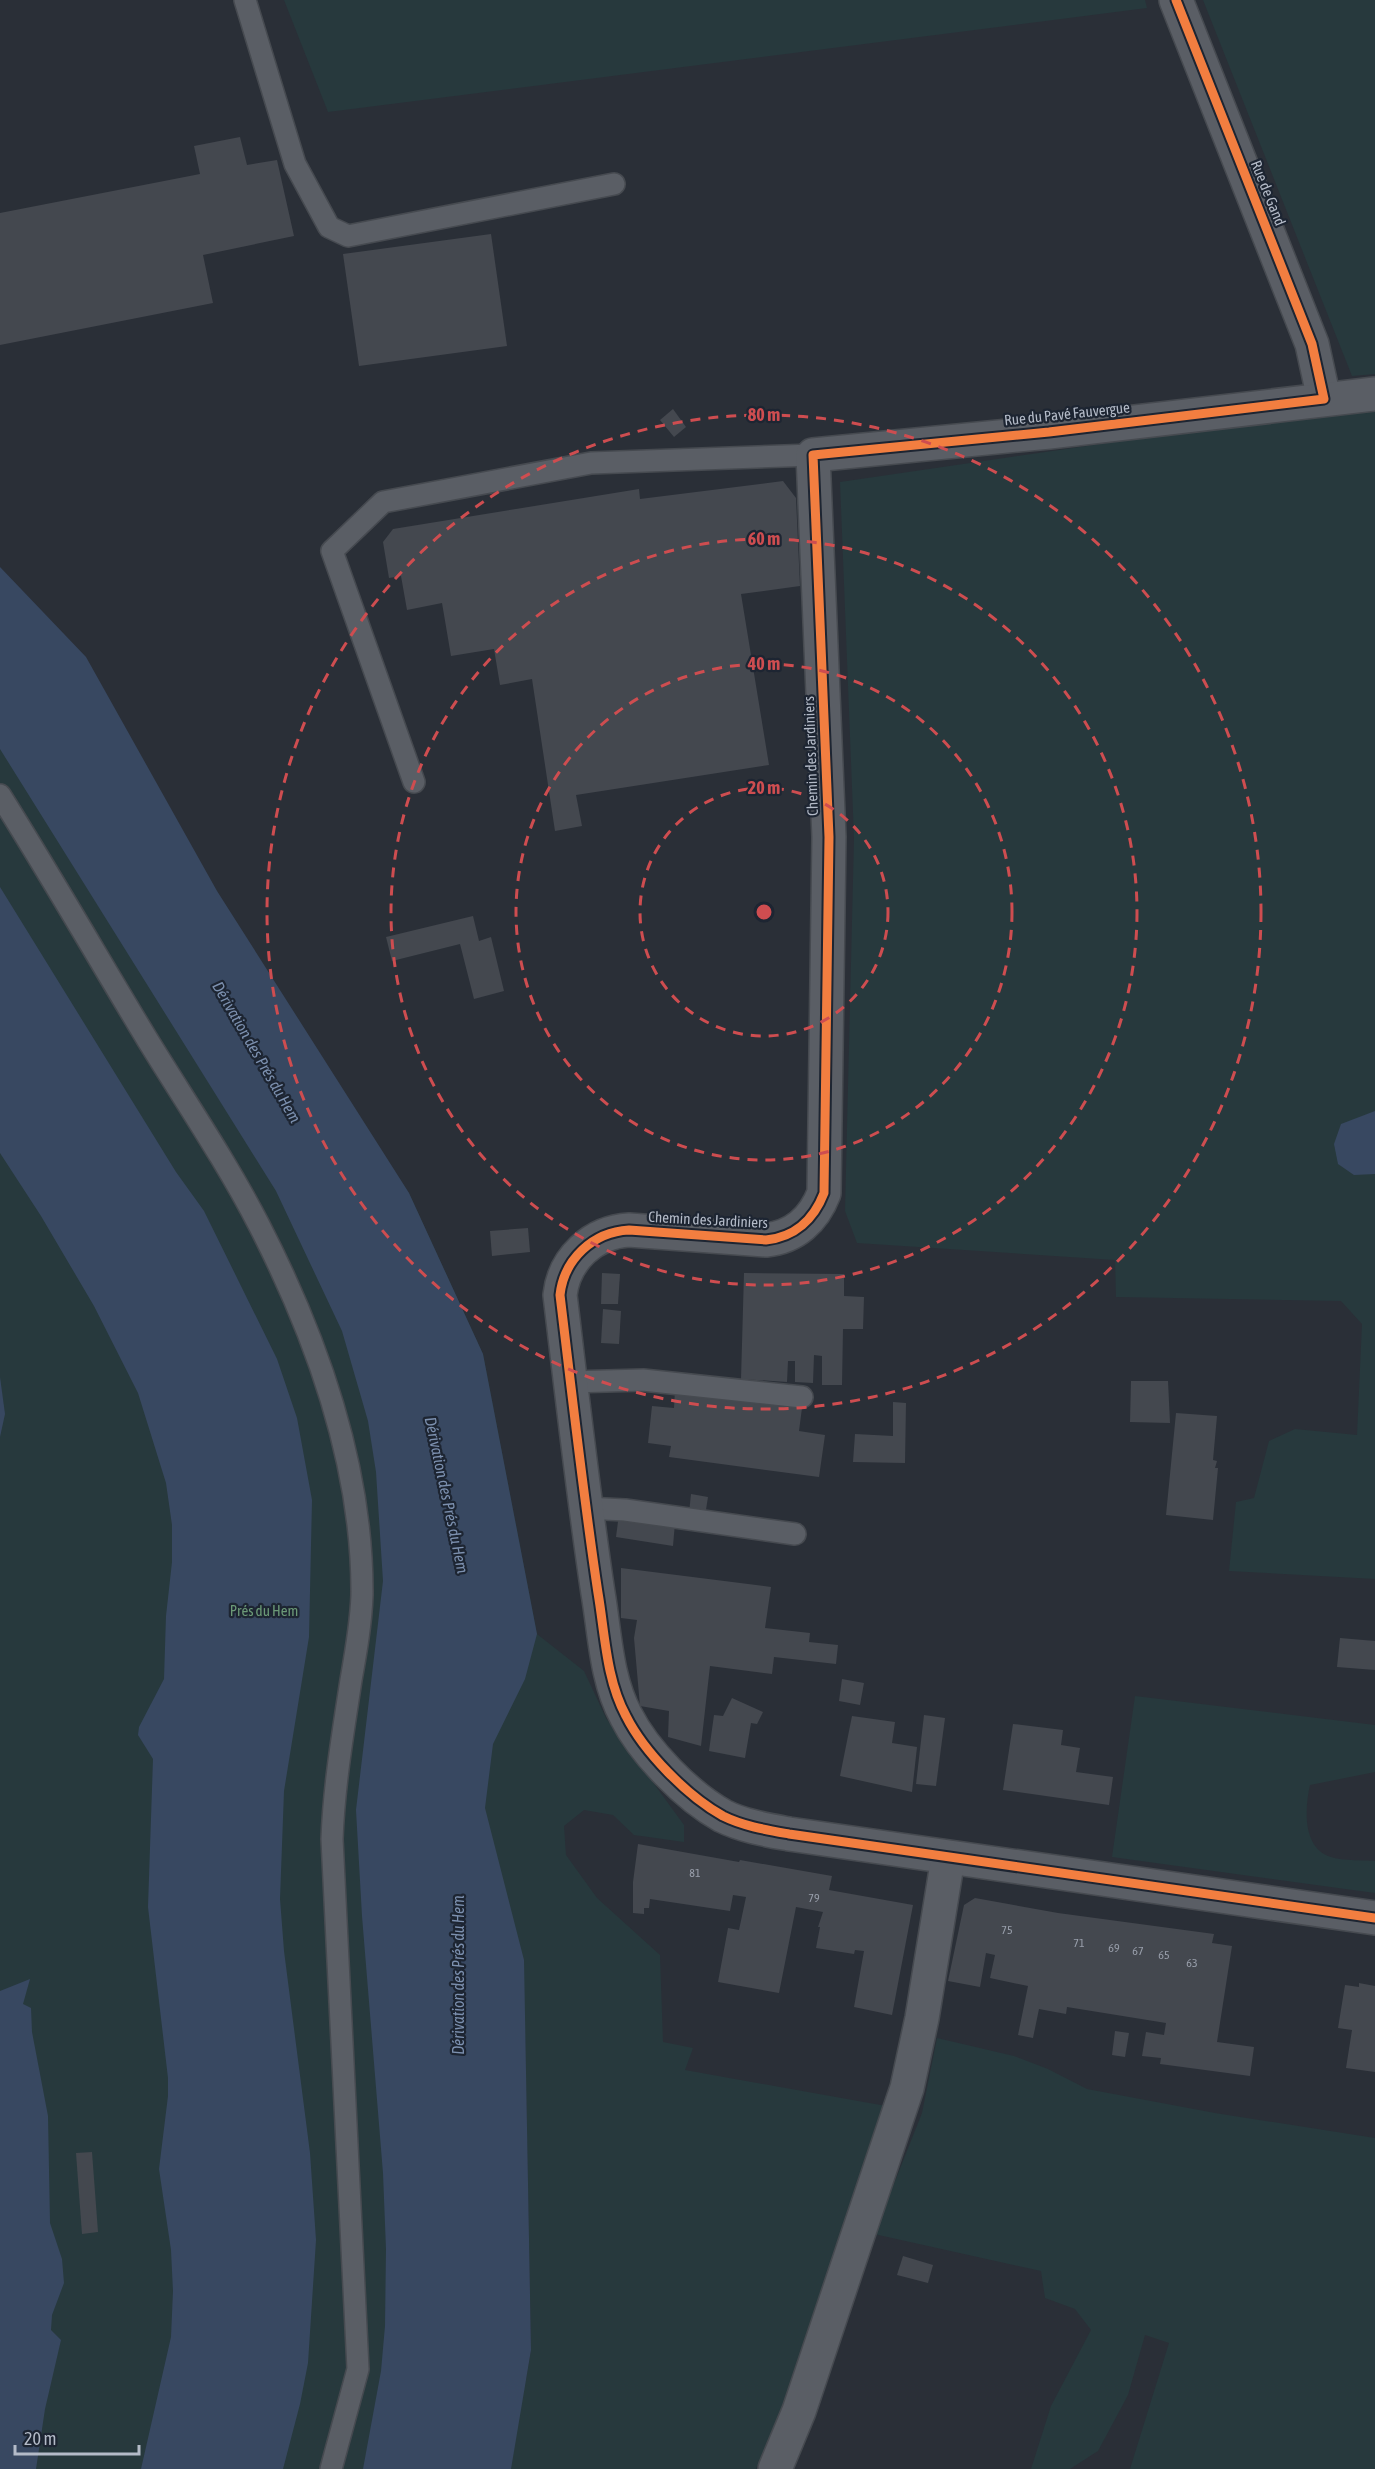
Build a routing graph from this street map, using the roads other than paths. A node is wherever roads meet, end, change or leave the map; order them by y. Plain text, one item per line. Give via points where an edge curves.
1 (245, 0) edge
2 (1176, 0) edge
3 (614, 184) dead end
4 (1375, 394) edge
5 (1324, 399) junction
6 (813, 455) junction
7 (414, 783) dead end
8 (0, 795) edge
9 (570, 1382) junction
10 (802, 1397) dead end
11 (585, 1508) junction
12 (795, 1534) dead end
13 (948, 1858) junction
14 (1375, 1918) edge
15 (331, 2469) edge
16 (775, 2469) edge

1 - 3 lane via 295,164 329,227 348,236
2 - 5 street, Rue de Gand via 1308,334
4 - 5 street, Rue du Pavé Fauvergue
5 - 6 street, Rue du Pavé Fauvergue
6 - 7 lane via 591,463 383,502 332,551
6 - 9 street, Chemin des Jardiniers via 829,837 824,1193 810,1218 777,1239 629,1230 602,1235 590,1243 572,1262 562,1281 560,1295
8 - 15 lane via 260,1225 320,1363 349,1473 362,1595 332,1839 358,2369
9 - 10 lane via 643,1380
9 - 11 street, Chemin des Jardiniers
11 - 12 lane
11 - 13 street, Chemin des Jardiniers via 616,1696 638,1736 675,1779 725,1816 765,1829
13 - 14 street, Chemin des Jardiniers
13 - 16 street via 907,2088 799,2411

